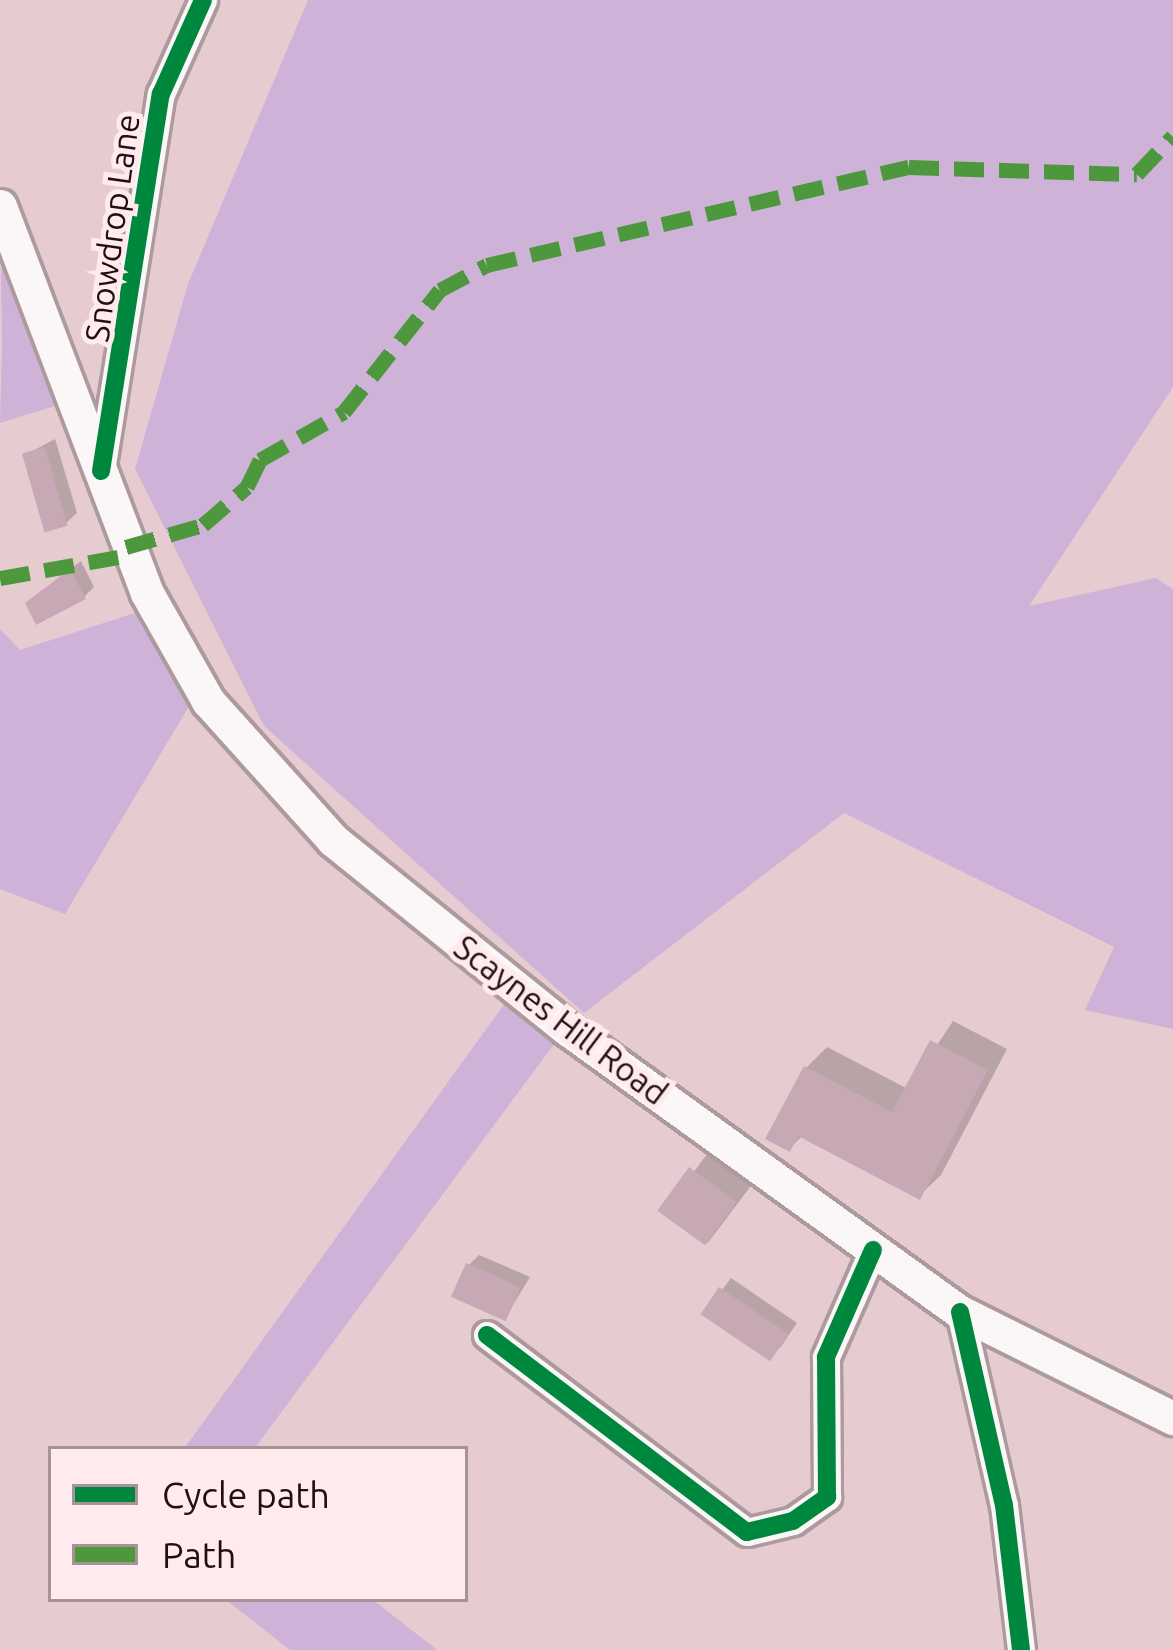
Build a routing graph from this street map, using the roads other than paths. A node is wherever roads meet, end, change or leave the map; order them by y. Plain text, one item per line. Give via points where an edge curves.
1 (203, 0) edge
2 (0, 206) edge
3 (101, 471) junction
4 (874, 1250) junction
5 (961, 1312) junction
6 (487, 1335) dead end
7 (1173, 1418) edge
8 (1021, 1650) edge

1 - 3 street, Snowdrop Lane via 161,94
2 - 3 main road, Scaynes Hill Road
3 - 4 main road, Scaynes Hill Road via 128,555 208,701 333,840 566,1028
4 - 5 main road, Scaynes Hill Road
4 - 6 street via 826,1357 827,1497 793,1521 747,1532
5 - 7 main road, Scaynes Hill Road
5 - 8 street via 1004,1504

